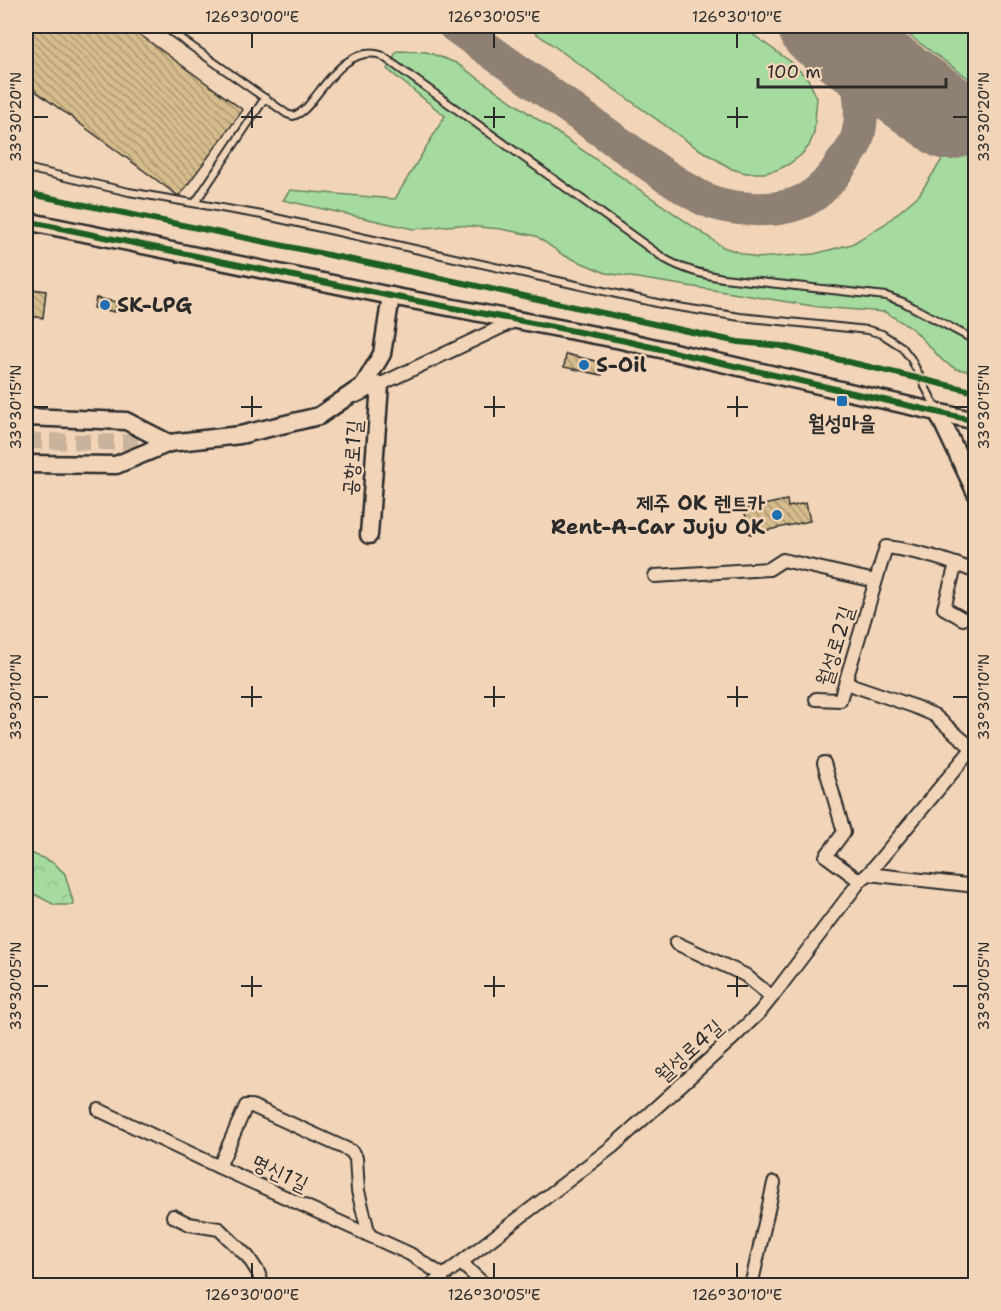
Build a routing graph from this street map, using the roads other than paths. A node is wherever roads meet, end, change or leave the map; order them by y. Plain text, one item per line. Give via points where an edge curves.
1 (163, 26) edge
2 (265, 98) junction
3 (26, 168) edge
4 (195, 203) junction
5 (26, 221) edge
6 (391, 296) junction
7 (516, 320) junction
8 (975, 341) edge
9 (380, 385) junction
10 (331, 408) junction
11 (938, 413) junction
12 (26, 417) edge
13 (975, 421) edge
14 (169, 443) junction
15 (26, 464) edge
16 (975, 493) edge
17 (369, 535) dead end
18 (956, 564) junction
19 (975, 572) edge
20 (655, 576) dead end
21 (875, 581) junction
22 (963, 619) dead end
23 (846, 683) junction
24 (816, 699) dead end
25 (974, 746) edge
26 (824, 763) dead end
27 (864, 877) junction
28 (975, 887) edge
29 (676, 943) dead end
30 (772, 997) junction
31 (99, 1110) dead end
32 (219, 1167) junction
33 (774, 1183) dead end
34 (173, 1216) dead end
35 (369, 1235) junction
36 (461, 1263) junction
37 (442, 1275) junction
38 (263, 1286) edge
39 (430, 1286) edge
40 (486, 1286) edge
41 (751, 1286) edge

1 - 2 lane
2 - 4 lane
2 - 8 lane via 286,114 297,115 344,64 365,53 381,55 679,267 723,278 886,296
3 - 4 lane
4 - 11 lane via 666,305 868,330 902,347
5 - 6 street
6 - 7 street
6 - 10 street, 공항로1길 via 382,354 363,386
7 - 9 street
7 - 11 street via 621,340
9 - 10 street
9 - 17 street, 공항로1길
10 - 14 street, 공항로1길 via 319,416 240,435
11 - 13 street
11 - 16 street
12 - 14 street via 126,421
14 - 15 street, 공항로1길 via 116,465
18 - 19 street, 월성로2길
18 - 21 street, 월성로2길 via 913,550 886,547
18 - 22 street via 945,608
20 - 21 street, 월성로2길 via 769,569 783,560
21 - 23 street, 월성로2길
23 - 24 street, 월성로2길 via 840,700
23 - 25 street via 934,714
25 - 27 street, 월성로4길
26 - 27 street via 844,832 826,856
27 - 28 street
27 - 30 street, 월성로4길
29 - 30 street via 745,975
30 - 36 street, 월성로4길 via 732,1039 612,1147
31 - 32 street, 명신1길
32 - 35 street, 명신1길
32 - 35 street via 246,1106 252,1106 351,1151 356,1158 358,1191
33 - 41 street
34 - 38 street via 189,1224 219,1229 248,1257
35 - 37 street, 명신1길 via 410,1254
36 - 37 street, 월성로4길
36 - 40 street
37 - 39 street, 월성로4길

